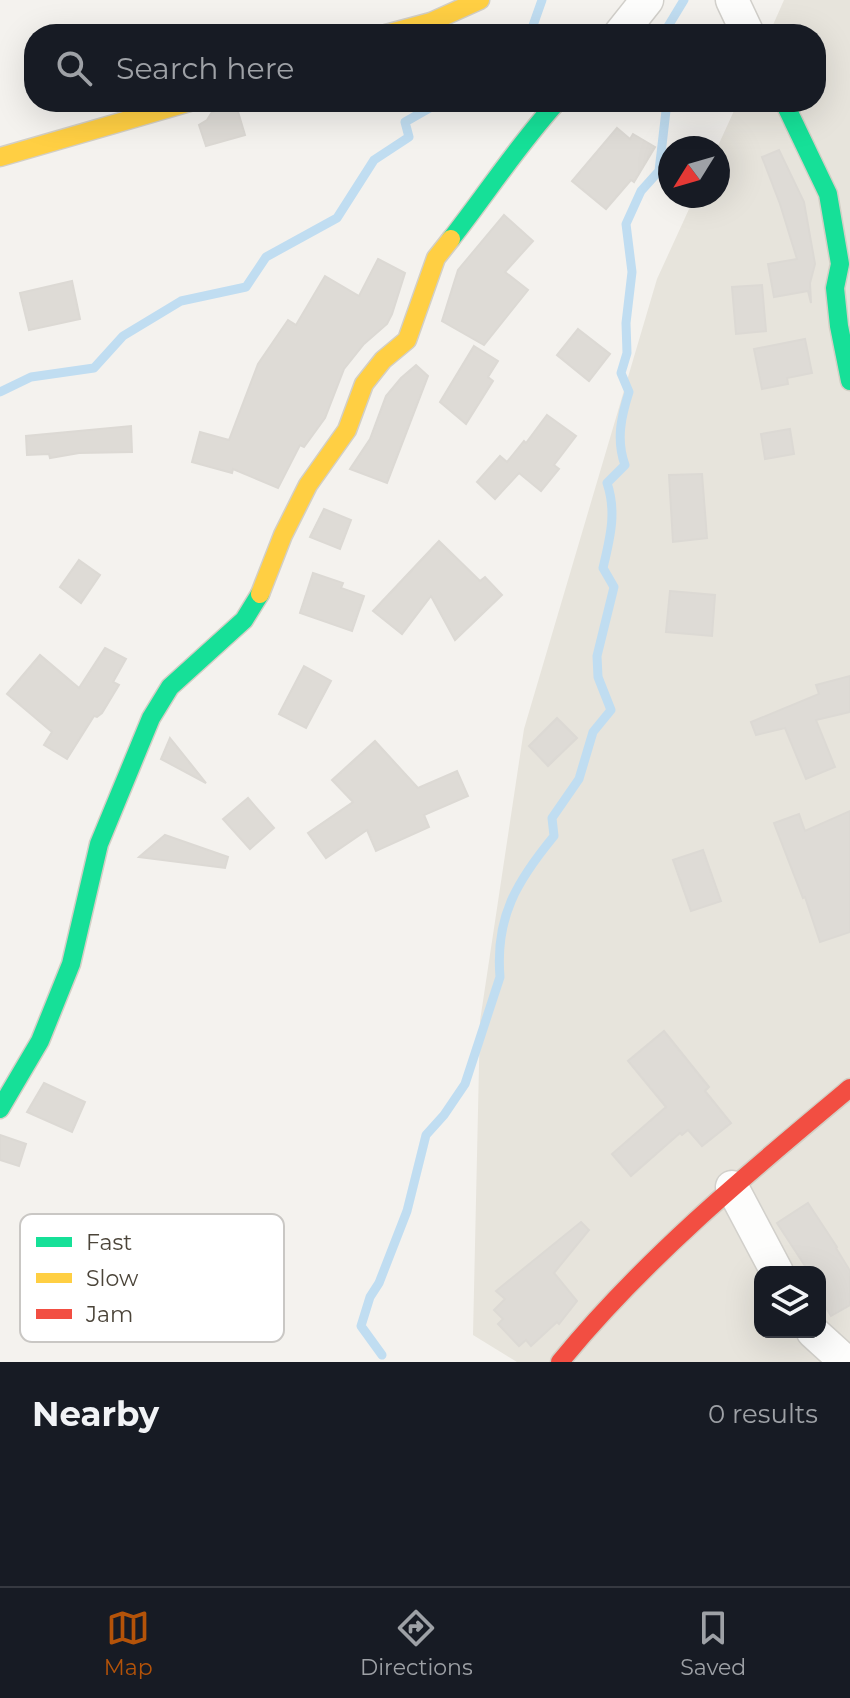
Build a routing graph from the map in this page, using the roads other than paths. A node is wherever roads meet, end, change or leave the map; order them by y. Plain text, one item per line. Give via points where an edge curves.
1 (480, 0) edge
2 (647, 0) edge
3 (732, 0) edge
4 (424, 24) edge
5 (628, 24) edge
6 (743, 24) edge
7 (155, 112) edge
8 (548, 112) edge
9 (789, 112) edge
10 (0, 157) edge
11 (850, 381) edge
12 (850, 1088) edge
13 (0, 1109) edge
14 (732, 1187) junction
15 (774, 1266) edge
16 (820, 1338) edge
17 (560, 1362) edge
18 (846, 1362) edge

1 - 4 street
2 - 5 street
3 - 6 street
7 - 10 street
8 - 13 street via 436,258 407,340 364,384 347,430 308,485 244,620 170,687 151,718 99,844 71,964 40,1041
9 - 11 street via 828,194 840,264 835,288 839,326
12 - 14 street
14 - 15 street
14 - 17 street via 596,1318
16 - 18 street

